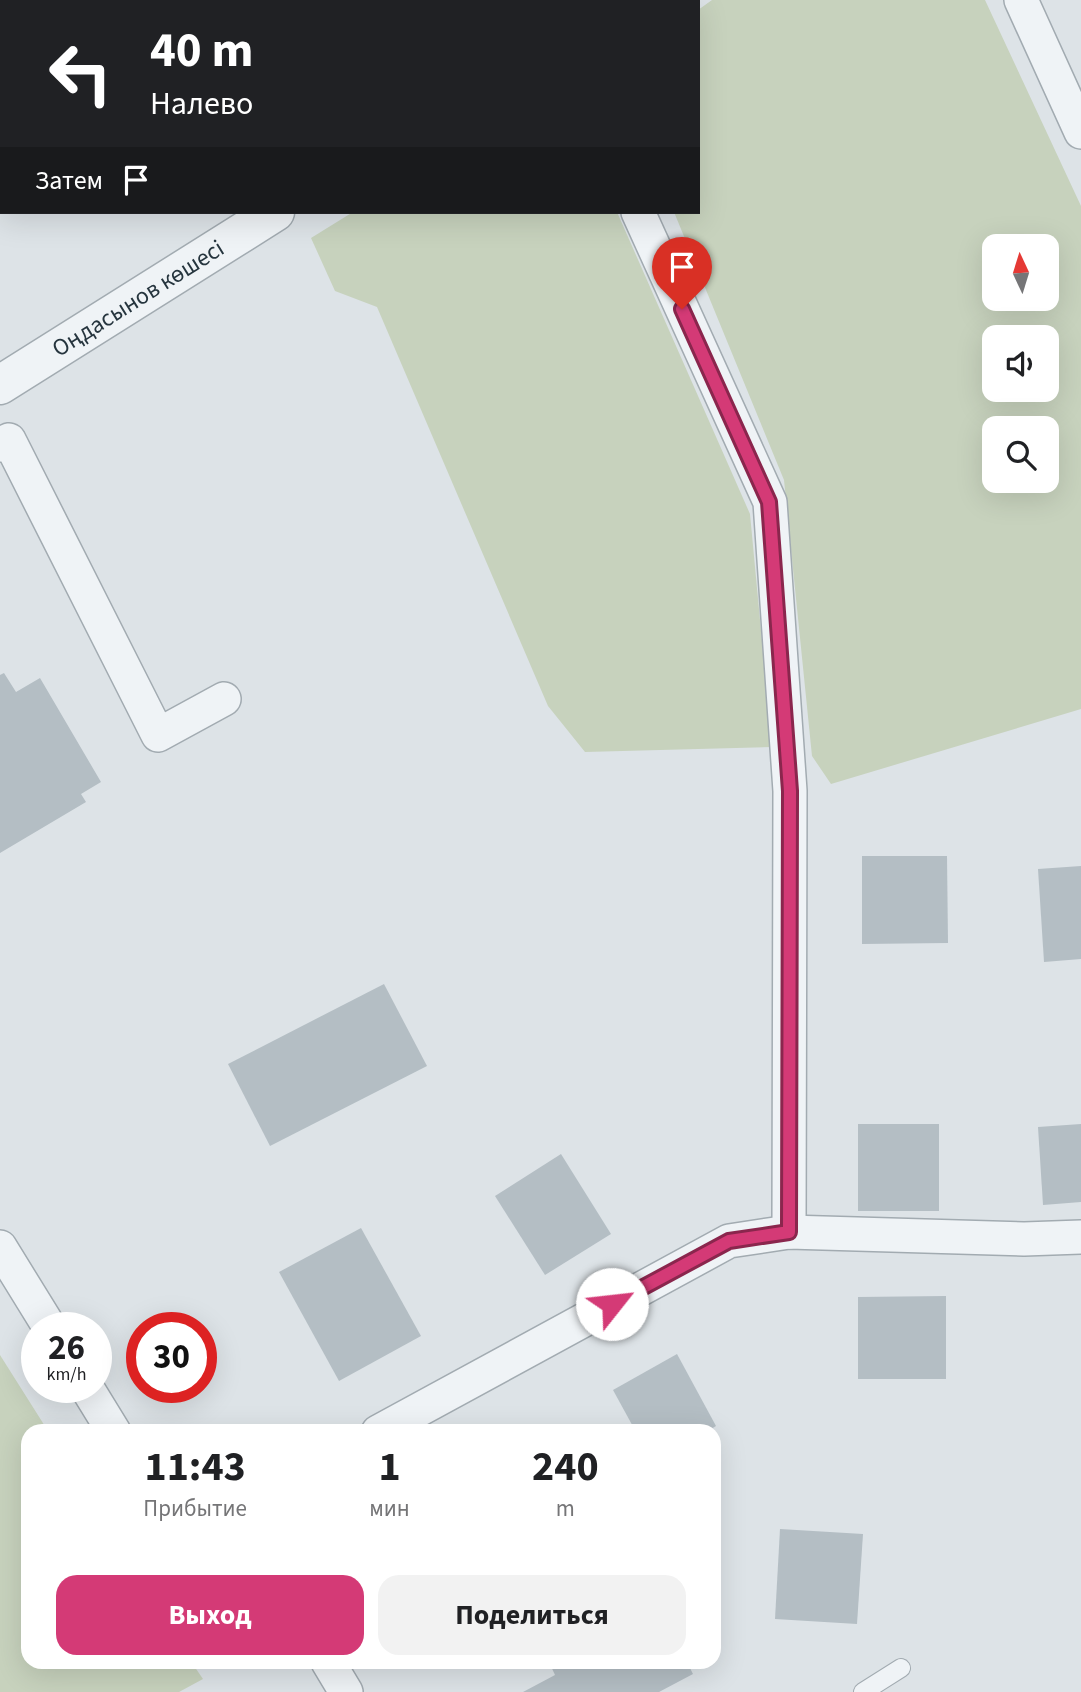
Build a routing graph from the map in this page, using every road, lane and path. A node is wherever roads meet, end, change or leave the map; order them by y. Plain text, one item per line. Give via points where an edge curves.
1 (1021, 0) edge
2 (1081, 132) edge
3 (272, 214) edge
4 (639, 214) edge
5 (0, 385) edge
6 (0, 445) edge
7 (225, 699) dead end
8 (789, 1232) junction
9 (1081, 1237) edge
10 (0, 1247) edge
11 (40, 1312) edge
12 (96, 1403) edge
13 (109, 1424) edge
14 (393, 1424) edge
15 (901, 1668) dead end
16 (332, 1669) edge
17 (345, 1692) edge
18 (863, 1692) edge

1 - 2 street
3 - 5 street, Оңдасынов көшесі
4 - 8 street via 769,502 790,791
6 - 7 street via 9,440 158,735
8 - 9 street
8 - 14 street via 729,1241
10 - 11 street
12 - 13 street
15 - 18 lane
16 - 17 street

